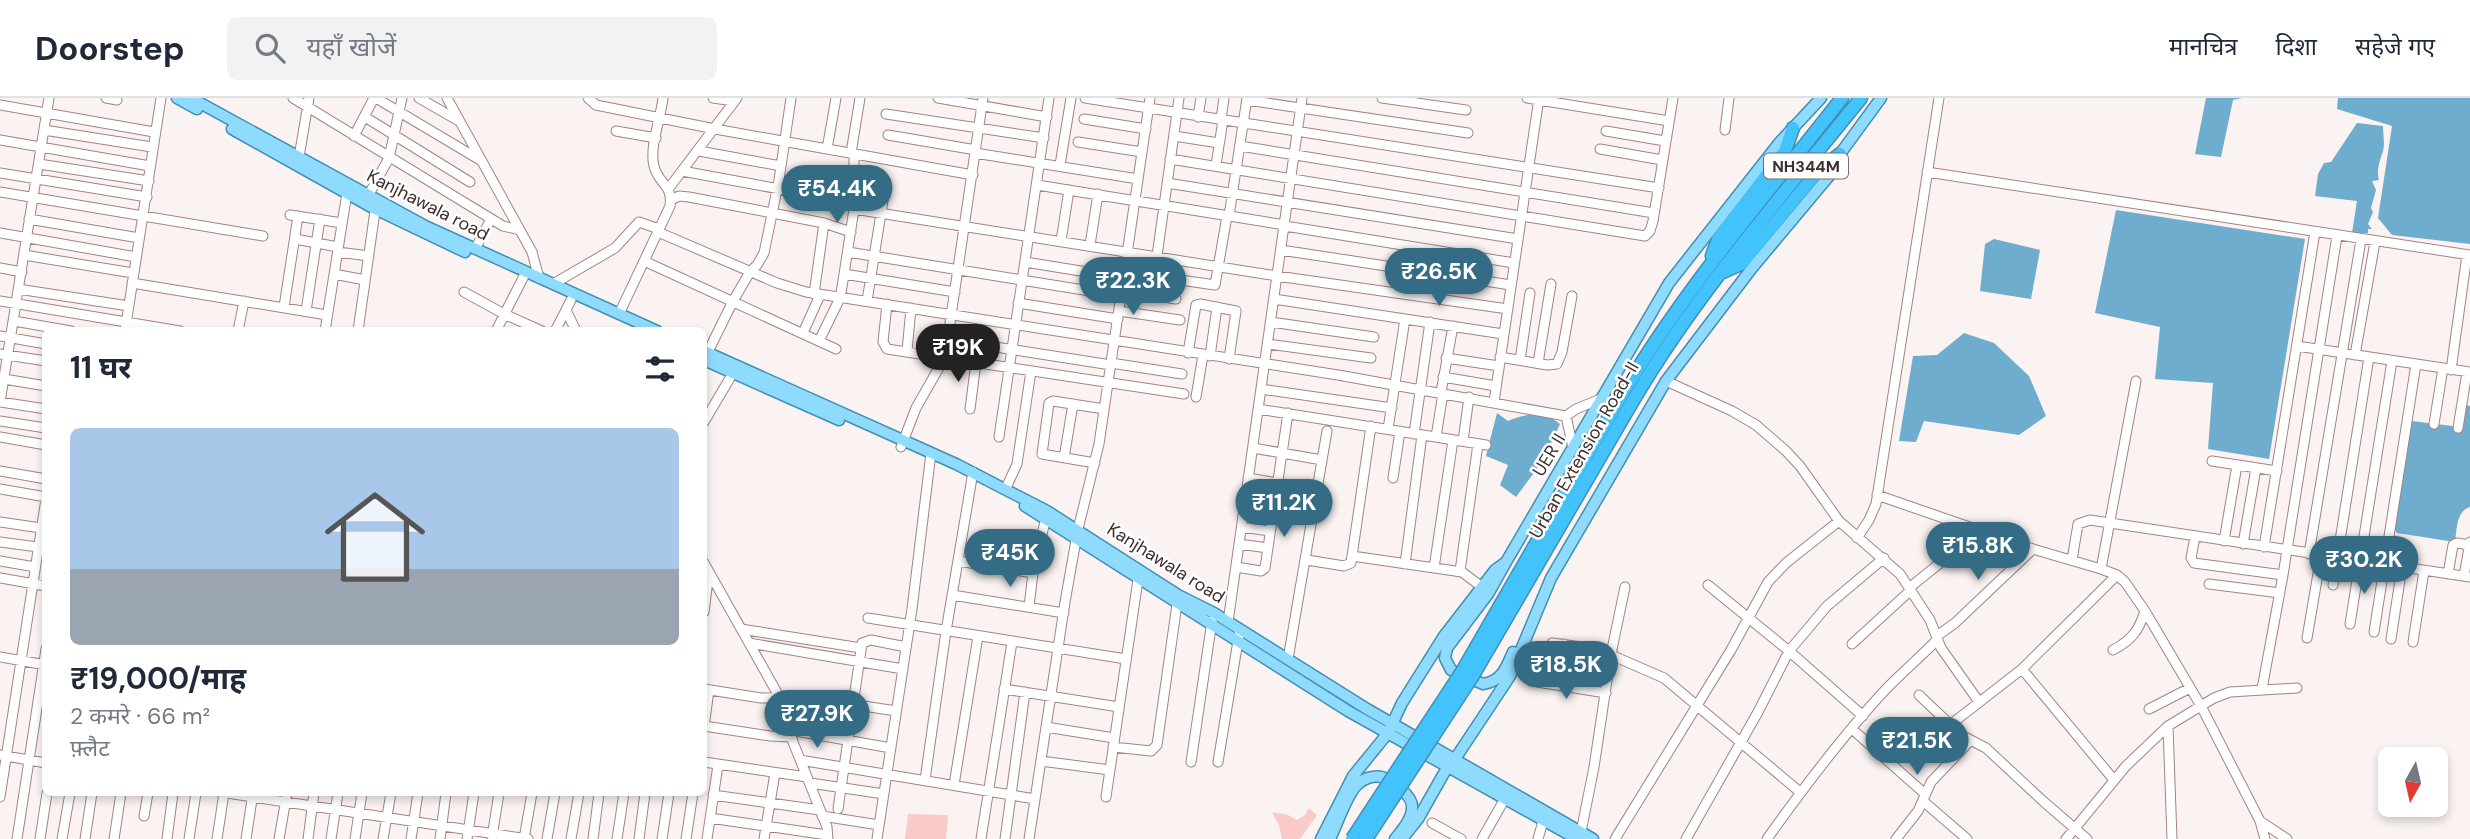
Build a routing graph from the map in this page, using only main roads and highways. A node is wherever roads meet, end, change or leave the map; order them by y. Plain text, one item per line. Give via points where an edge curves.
1 (177, 98) edge
2 (191, 98) edge
3 (1821, 98) edge
4 (1842, 98) edge
5 (1861, 98) edge
6 (1881, 98) edge
7 (1793, 128) junction
8 (1840, 153) junction
9 (297, 161) junction
10 (373, 202) junction
11 (1714, 269) junction
12 (525, 275) junction
13 (629, 327) edge
14 (648, 327) edge
15 (707, 357) edge
16 (707, 357) edge
17 (1629, 395) junction
18 (903, 444) junction
19 (973, 475) junction
20 (1046, 515) junction
21 (1506, 562) junction
22 (1551, 578) junction
23 (1213, 619) junction
24 (1239, 636) junction
25 (1390, 728) junction
26 (1451, 763) junction
27 (1579, 837) edge
28 (1321, 839) edge
29 (1330, 839) edge
30 (1352, 839) edge
31 (1366, 839) edge
32 (1395, 839) edge
33 (1402, 839) edge
34 (1593, 839) edge

1 - 9 main road, Kanjhawala road
2 - 9 main road, Kanjhawala road
3 - 7 main road, UER II
4 - 11 highway, Urban Extension Road-II / NH344M
5 - 11 highway, Urban Extension Road-II / NH344M
6 - 8 main road
7 - 11 highway via 1785,152 1718,239
7 - 21 main road, UER II via 1669,283
8 - 11 highway via 1818,171 1741,264
8 - 22 main road via 1829,176 1666,381
9 - 10 main road, Kanjhawala road
9 - 10 main road, Kanjhawala road via 347,193
10 - 12 main road, Kanjhawala road
10 - 12 main road, Kanjhawala road via 422,233
11 - 17 highway, Urban Extension Road-II / NH344M
12 - 13 main road, Kanjhawala road via 568,305
12 - 14 main road, Kanjhawala road
15 - 18 main road, Kanjhawala road via 733,373
16 - 18 main road, Kanjhawala road
17 - 30 highway, Urban Extension Road-II / NH344M, bridge via 1463,670
17 - 31 highway, Urban Extension Road-II / NH344M, bridge via 1472,677
18 - 19 main road, Kanjhawala road
19 - 20 main road, Kanjhawala road
19 - 20 main road, Kanjhawala road via 1006,488
20 - 23 main road, Kanjhawala road
21 - 22 main road via 1488,594 1454,636 1445,658 1451,670 1483,684 1503,674
21 - 25 main road, UER II via 1444,636
22 - 26 main road via 1510,676
23 - 24 main road, Kanjhawala road
23 - 24 main road, Kanjhawala road via 1228,622
24 - 25 main road, Kanjhawala road via 1288,659
24 - 25 main road, Kanjhawala road via 1348,710
25 - 26 main road, Kanjhawala road
25 - 28 main road, UER II via 1353,776
26 - 27 main road, Kanjhawala road
26 - 33 main road
27 - 34 main road, Kanjhawala road
29 - 32 main road via 1354,787 1373,777 1382,777 1413,803

